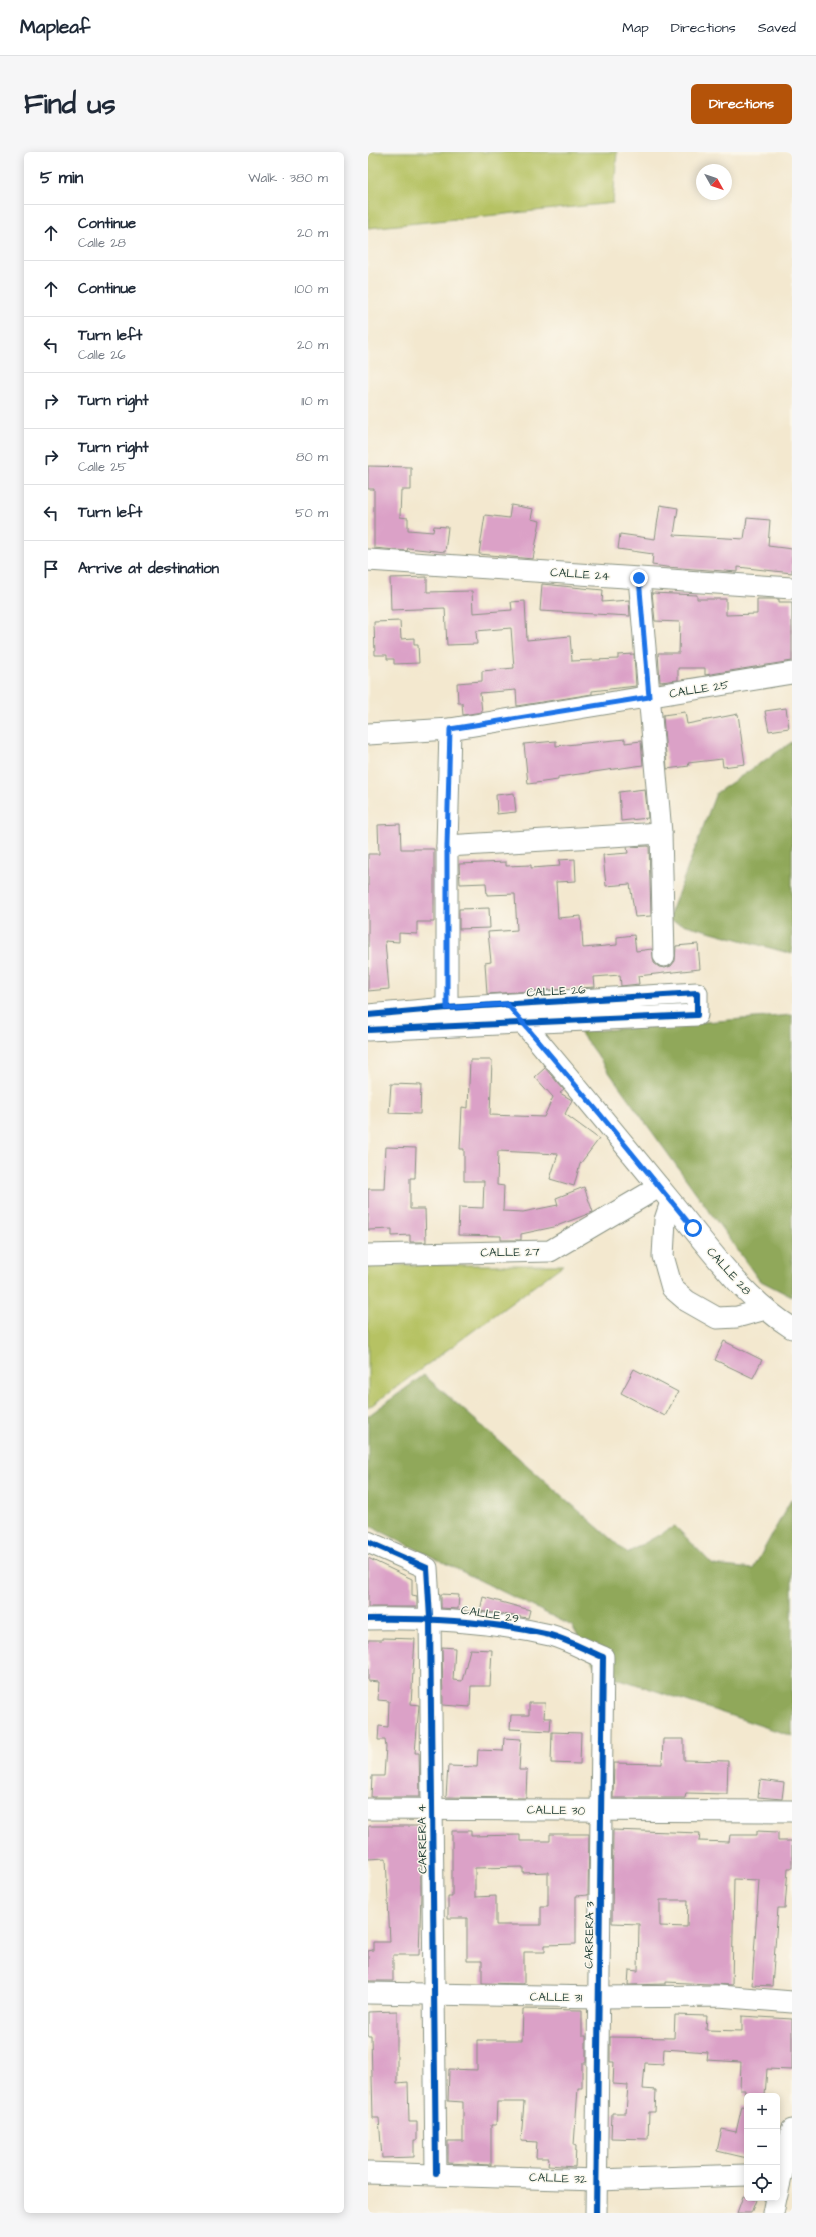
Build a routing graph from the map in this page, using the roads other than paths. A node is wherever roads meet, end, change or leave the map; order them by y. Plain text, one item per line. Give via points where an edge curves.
1 (368, 560) edge
2 (639, 578) junction
3 (792, 588) edge
4 (792, 673) edge
5 (649, 697) junction
6 (450, 729) junction
7 (368, 734) edge
8 (660, 833) junction
9 (447, 846) junction
10 (664, 956) dead end
11 (507, 1004) junction
12 (447, 1008) junction
13 (368, 1015) edge
14 (524, 1024) junction
15 (368, 1030) edge
16 (665, 1194) junction
17 (368, 1255) edge
18 (766, 1309) junction
19 (792, 1328) edge
20 (368, 1542) edge
21 (430, 1618) junction
22 (368, 1619) edge
23 (603, 1657) joint
24 (368, 1809) edge
25 (432, 1809) junction
26 (601, 1811) junction
27 (792, 1811) edge
28 (368, 1992) edge
29 (435, 1994) junction
30 (599, 1997) junction
31 (792, 2002) edge
32 (792, 2130) edge
33 (368, 2173) edge
34 (436, 2173) junction
35 (784, 2174) edge
36 (744, 2175) edge
37 (597, 2180) junction
38 (780, 2186) edge
39 (775, 2201) edge
40 (596, 2213) edge
41 (773, 2213) edge

1 - 2 street, CALLE 24
2 - 3 street, CALLE 24
2 - 5 street
4 - 5 street, CALLE 25
5 - 6 street, CALLE 25
5 - 8 street
6 - 7 street, CALLE 25
6 - 9 street
8 - 9 street
8 - 10 street
9 - 12 street
11 - 12 street, CALLE 26
11 - 14 street, CALLE 28
11 - 14 street, CALLE 26 via 697,993 697,1015
12 - 13 street, CALLE 26
14 - 15 street
14 - 16 street, CALLE 28
16 - 17 street, CALLE 27 via 550,1251
16 - 18 street, CALLE 28 via 736,1283
16 - 18 street via 663,1256 672,1288 687,1301 717,1318 737,1317
18 - 19 street, CALLE 28
20 - 21 street, CARRERA 4 via 426,1568
21 - 22 street, CALLE 29
21 - 23 street, CALLE 29 via 488,1624 551,1635
21 - 25 street, CARRERA 4
23 - 26 street, CARRERA 3
24 - 25 street, CALLE 30
25 - 26 street, CALLE 30
25 - 29 street, CARRERA 4
26 - 27 street, CALLE 30
26 - 30 street, CARRERA 3
28 - 29 street, CALLE 31
29 - 30 street, CALLE 31
29 - 34 street, CARRERA 4
30 - 31 street, CALLE 31 via 719,1996
30 - 37 street, CARRERA 3
32 - 35 street
33 - 34 street, CALLE 32
34 - 37 street, CALLE 32
35 - 38 street
36 - 37 street, CALLE 32
37 - 40 street, CARRERA 3
39 - 41 street

